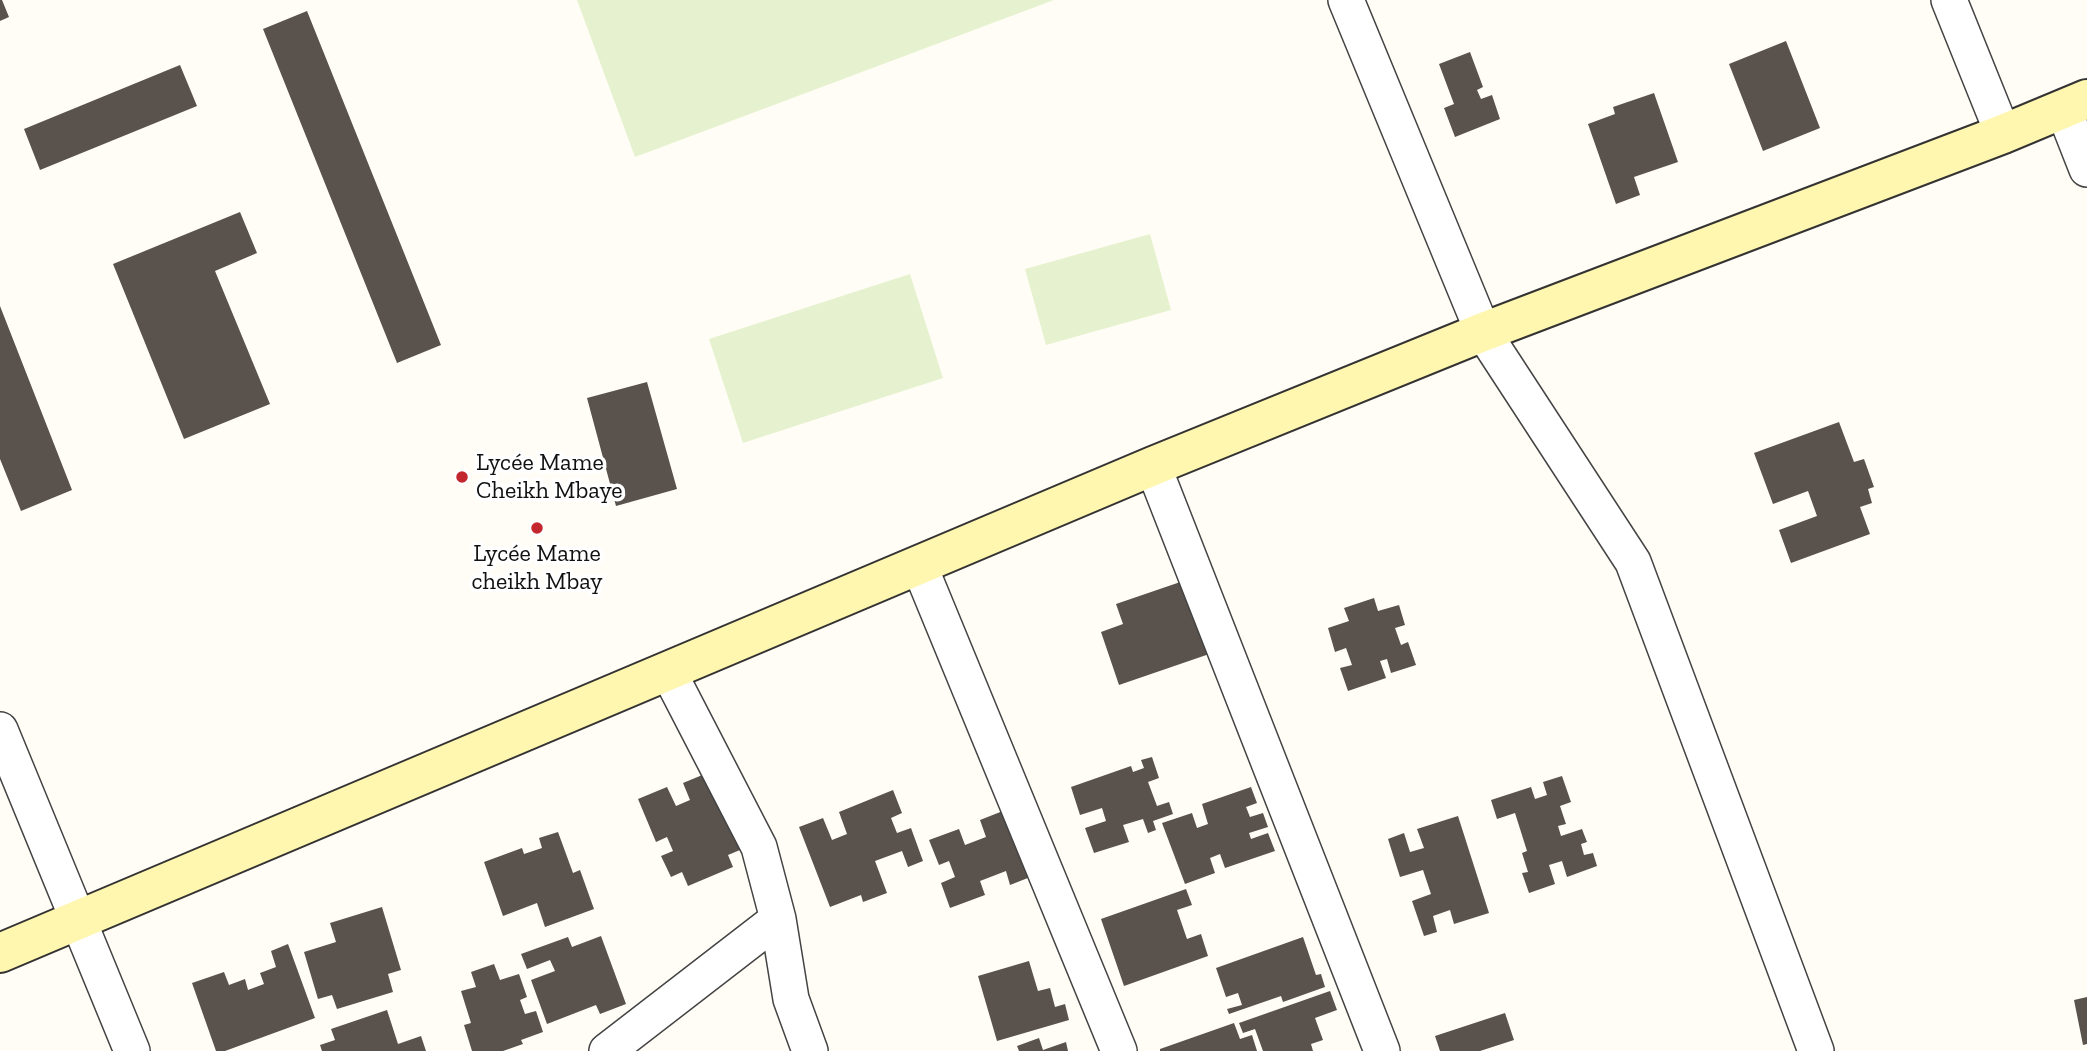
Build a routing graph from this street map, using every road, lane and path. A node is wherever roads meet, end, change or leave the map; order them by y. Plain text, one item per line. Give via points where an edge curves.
1 (1346, 0) edge
2 (1949, 0) edge
3 (2075, 104) edge
4 (2003, 134) junction
5 (2087, 169) edge
6 (1483, 332) junction
7 (1153, 466) junction
8 (919, 565) junction
9 (668, 671) junction
10 (0, 730) edge
11 (778, 919) junction
12 (78, 922) junction
13 (0, 953) edge
14 (132, 1051) edge
15 (607, 1051) edge
16 (810, 1051) edge
17 (1119, 1051) edge
18 (1382, 1051) edge
19 (1816, 1051) edge

1 - 6 street
2 - 4 street
3 - 4 main road
3 - 5 street
4 - 6 main road
6 - 7 main road
6 - 19 street via 1633,562
7 - 8 main road
7 - 18 street
8 - 9 main road
8 - 17 street
9 - 11 street via 759,847
9 - 12 main road
10 - 12 street
11 - 15 street
11 - 16 street via 791,999
12 - 13 main road
12 - 14 street

